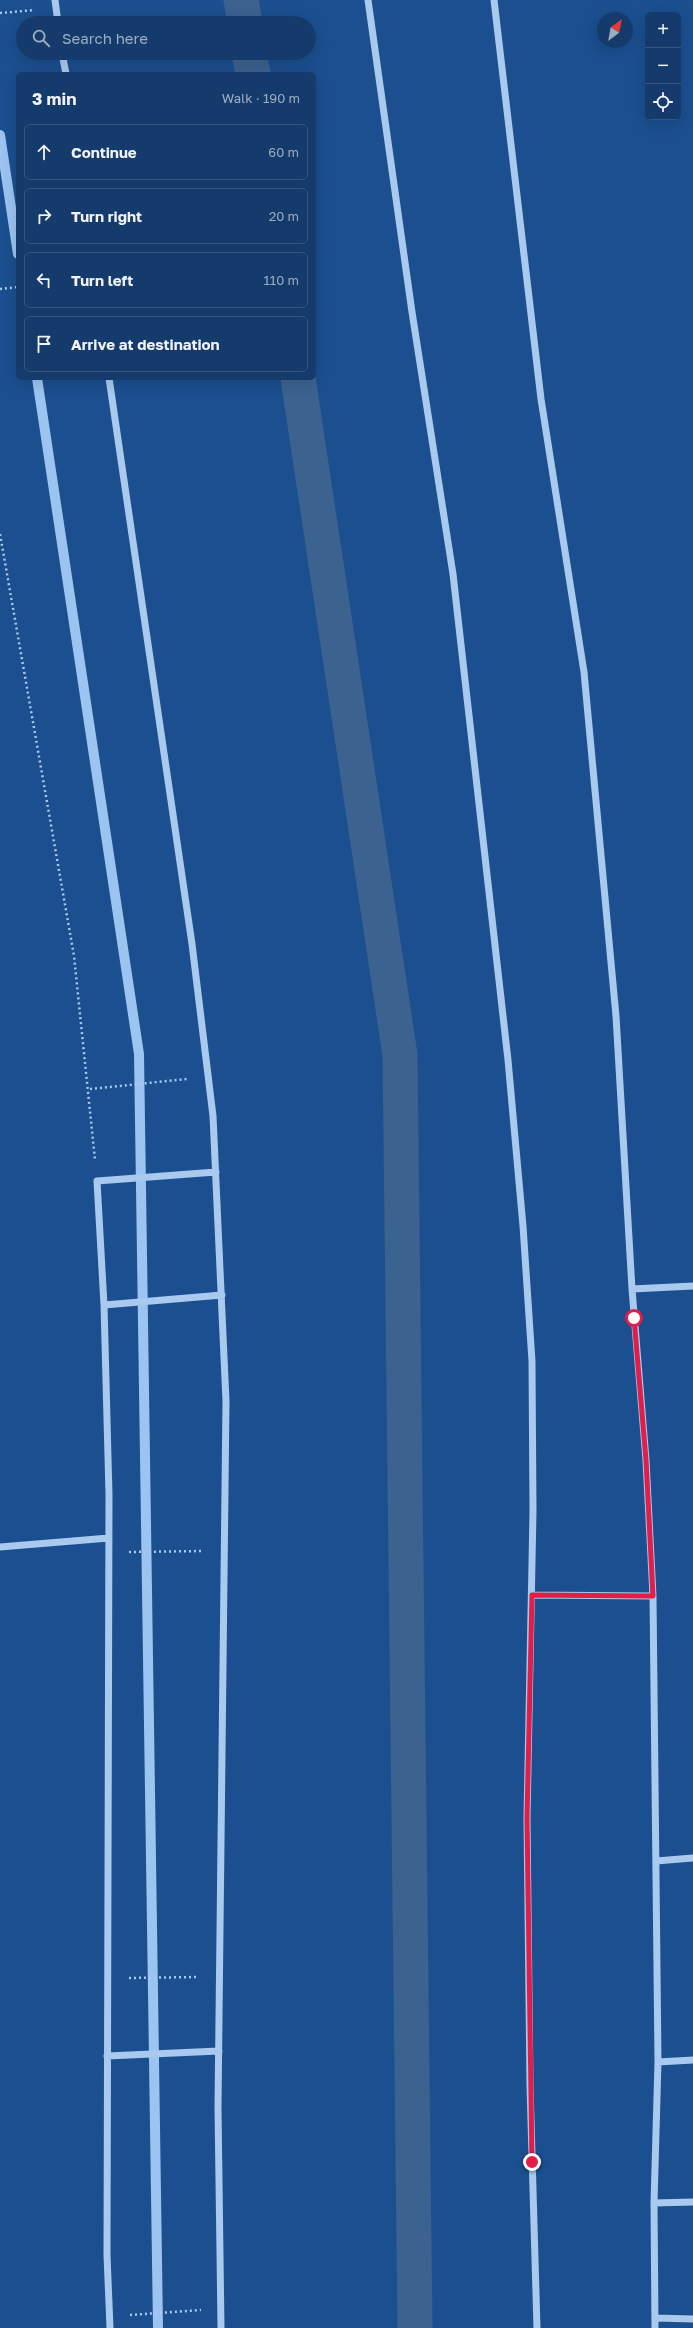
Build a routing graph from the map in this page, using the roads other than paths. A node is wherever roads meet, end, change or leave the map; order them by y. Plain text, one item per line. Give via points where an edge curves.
1 (55, 0) edge
2 (368, 0) edge
3 (494, 0) edge
4 (57, 16) edge
5 (63, 60) edge
6 (66, 72) edge
7 (109, 380) edge
8 (216, 1172) junction
9 (693, 1286) edge
10 (632, 1289) junction
11 (222, 1295) junction
12 (104, 1305) junction
13 (109, 1538) junction
14 (0, 1547) edge
15 (532, 1595) junction
16 (653, 1596) junction
17 (693, 1858) edge
18 (656, 1861) junction
19 (219, 2051) junction
20 (106, 2056) junction
21 (693, 2060) edge
22 (658, 2062) junction
23 (693, 2202) edge
24 (654, 2203) junction
25 (655, 2318) junction
26 (693, 2319) edge
27 (110, 2328) edge
28 (221, 2328) edge
29 (537, 2328) edge
30 (655, 2328) edge

1 - 4 street
2 - 15 street via 453,574 517,1144 532,1361
3 - 10 street via 541,399 584,672 616,1016
5 - 6 street
7 - 8 street via 192,944 209,1077
8 - 11 street
8 - 12 street via 97,1181
9 - 10 street
10 - 16 street via 646,1460
11 - 12 street
11 - 19 street via 226,1401
12 - 13 street
13 - 14 street
13 - 20 street
15 - 16 street
15 - 29 street via 528,1834 530,2094
16 - 18 street
17 - 18 street
18 - 22 street
19 - 20 street
19 - 28 street
20 - 27 street via 106,2256
21 - 22 street
22 - 24 street
23 - 24 street
24 - 25 street
25 - 26 street
25 - 30 street

